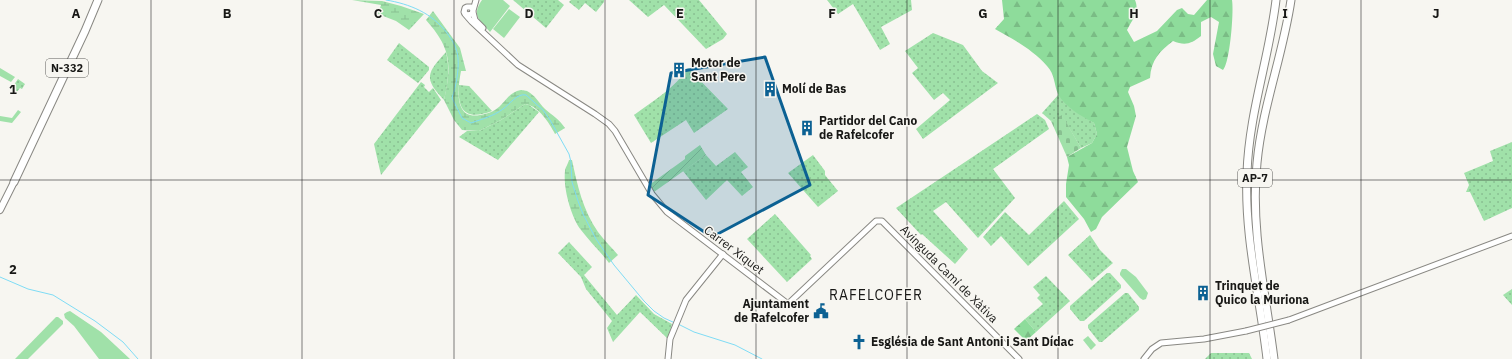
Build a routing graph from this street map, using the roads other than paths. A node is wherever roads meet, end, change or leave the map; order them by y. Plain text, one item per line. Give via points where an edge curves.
1 (98, 0) edge
2 (475, 0) edge
3 (1276, 0) edge
4 (1291, 0) edge
5 (467, 7) junction
6 (473, 11) junction
7 (465, 14) junction
8 (490, 38) junction
9 (14, 182) joint
10 (0, 210) edge
11 (881, 221) joint
12 (1512, 236) edge
13 (723, 254) junction
14 (668, 359) edge
15 (1018, 359) edge
16 (1144, 359) edge
17 (1267, 359) edge
18 (1274, 359) edge

1 - 9 highway, N-332
2 - 5 street
2 - 6 street
3 - 17 highway, AP-7 via 1274,21 1253,116 1247,173 1249,236
4 - 18 highway, AP-7 via 1263,122 1255,178 1256,226
5 - 6 street via 471,7
5 - 7 street via 464,10
6 - 7 street via 470,15
6 - 8 street via 475,20
7 - 8 street
8 - 13 street, Carrer Xiquet via 518,65 610,124 652,194 667,212
9 - 10 main road
11 - 13 street, Carrer Xiquet via 876,222 788,304
11 - 15 street, Avinguda Camí de Xàtiva
12 - 16 street, bridge via 1289,320 1212,338 1161,343
13 - 14 street via 689,295 674,327

